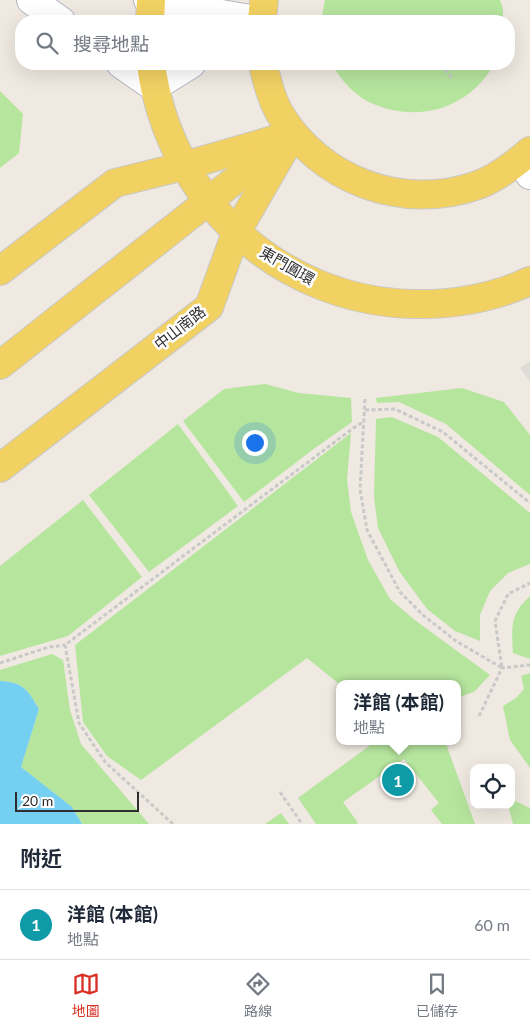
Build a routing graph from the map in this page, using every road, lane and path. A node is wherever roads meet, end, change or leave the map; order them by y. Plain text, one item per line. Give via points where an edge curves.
1 (31, 0) edge
2 (243, 0) edge
3 (264, 0) edge
4 (150, 6) edge
5 (52, 15) edge
6 (217, 15) edge
7 (256, 15) edge
8 (262, 15) edge
9 (138, 70) edge
10 (170, 70) edge
11 (264, 70) edge
12 (446, 70) edge
13 (152, 75) edge
14 (454, 80) dead end
15 (293, 134) junction
16 (527, 162) edge
17 (184, 166) junction
18 (207, 202) junction
19 (236, 233) junction
20 (0, 271) edge
21 (530, 281) edge
22 (0, 365) edge
23 (365, 399) dead end
24 (364, 410) junction
25 (363, 422) junction
26 (0, 468) edge
27 (530, 503) edge
28 (530, 583) edge
29 (66, 645) junction
30 (0, 662) edge
31 (530, 665) edge
32 (502, 668) junction
33 (479, 716) dead end
34 (280, 792) dead end
35 (173, 824) edge
36 (302, 824) edge

1 - 5 main road
2 - 7 main road
3 - 8 main road
4 - 6 main road
9 - 13 main road
10 - 13 main road
11 - 15 main road via 279,113
12 - 14 path
13 - 17 main road, 東門圓環 via 166,127
15 - 16 main road via 331,168 377,189 401,194 435,194 476,186
15 - 17 main road
15 - 18 main road
15 - 19 main road, 中山南路
17 - 18 main road, 東門圓環
17 - 20 main road via 109,186
18 - 19 main road, 東門圓環
18 - 22 main road
19 - 21 main road, 東門圓環 via 270,259 307,280 347,295 389,303 432,304 473,300
19 - 26 main road, 中山南路 via 209,306
23 - 24 path
24 - 25 path
24 - 27 path via 396,409 443,432
25 - 29 path
25 - 32 path via 360,489 368,530 400,592 456,641
28 - 32 path via 508,594 495,621
29 - 30 path
29 - 35 path via 79,723 105,762
31 - 32 path
32 - 33 path
34 - 36 path

